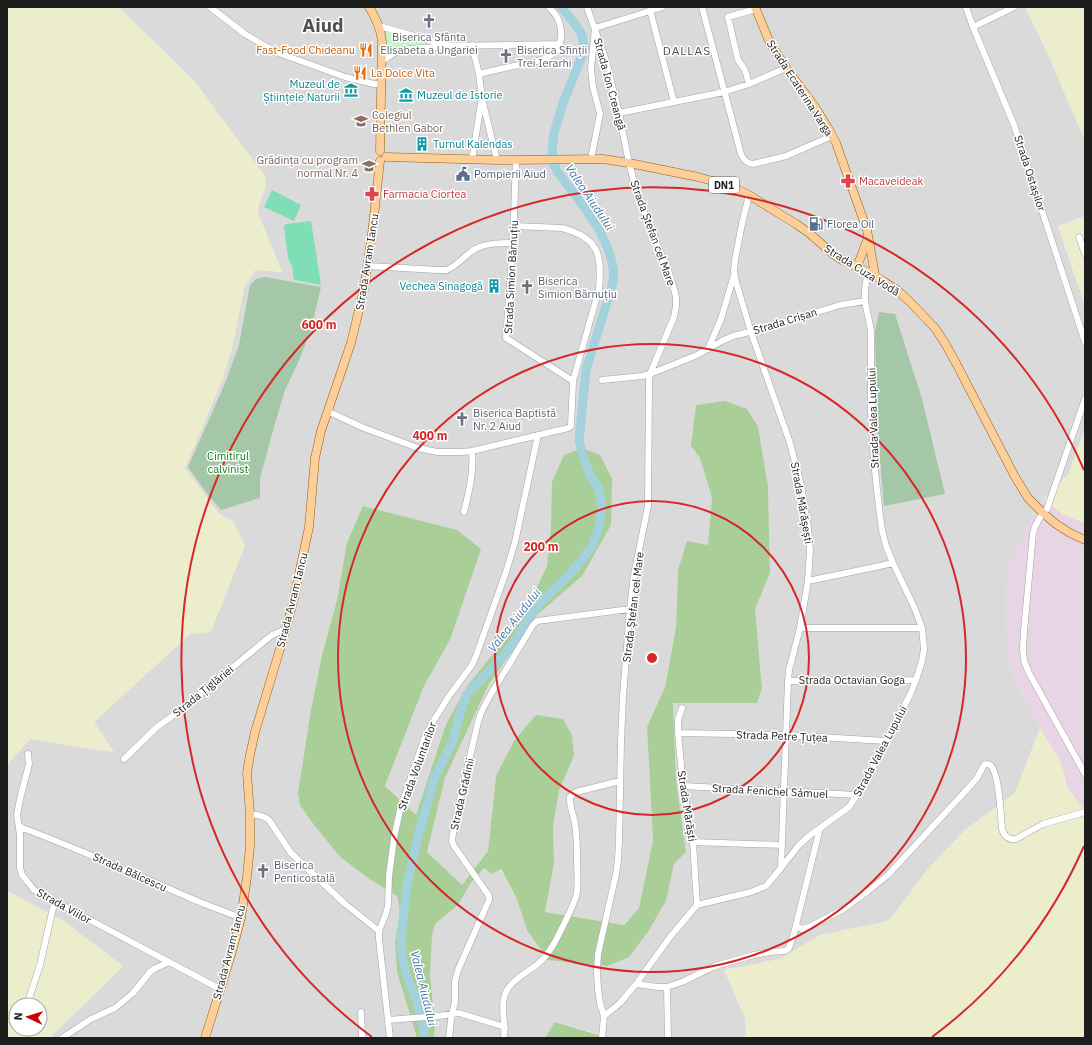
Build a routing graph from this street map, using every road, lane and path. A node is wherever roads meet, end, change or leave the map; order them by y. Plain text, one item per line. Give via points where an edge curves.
1 (210, 7) edge
2 (369, 7) edge
3 (549, 7) edge
4 (587, 7) edge
5 (663, 7) edge
6 (702, 7) edge
7 (966, 7) edge
8 (1014, 7) edge
9 (756, 8) edge
10 (650, 10) junction
11 (379, 26) junction
12 (973, 27) junction
13 (595, 28) junction
14 (560, 44) junction
15 (472, 45) junction
16 (450, 46) junction
17 (382, 61) junction
18 (786, 68) junction
19 (479, 74) junction
20 (382, 84) junction
21 (749, 84) junction
22 (724, 92) junction
23 (482, 99) junction
24 (674, 102) junction
25 (619, 113) junction
26 (832, 136) junction
27 (383, 159) junction
28 (591, 159) junction
29 (472, 160) junction
30 (497, 160) junction
31 (516, 160) junction
32 (629, 162) junction
33 (749, 195) junction
34 (514, 226) junction
35 (868, 237) junction
36 (1079, 237) dead end
37 (514, 243) junction
38 (1085, 254) edge
39 (368, 266) junction
40 (857, 267) junction
41 (734, 271) junction
42 (872, 274) junction
43 (865, 301) junction
44 (751, 332) junction
45 (1085, 342) edge
46 (708, 349) junction
47 (650, 374) junction
48 (602, 380) dead end
49 (573, 381) junction
50 (1085, 399) edge
51 (327, 411) junction
52 (538, 435) junction
53 (472, 451) junction
54 (464, 512) dead end
55 (1043, 513) junction
56 (1085, 540) edge
57 (893, 563) junction
58 (808, 581) junction
59 (630, 609) junction
60 (800, 628) junction
61 (922, 628) junction
62 (286, 629) junction
63 (916, 680) junction
64 (788, 681) junction
65 (682, 708) dead end
66 (678, 733) junction
67 (786, 736) junction
68 (886, 740) junction
69 (28, 754) dead end
70 (124, 759) dead end
71 (1085, 774) edge
72 (620, 781) junction
73 (683, 786) junction
74 (784, 791) junction
75 (857, 795) junction
76 (1085, 812) edge
77 (250, 814) junction
78 (20, 826) junction
79 (820, 828) junction
80 (693, 842) junction
81 (782, 845) junction
82 (781, 868) junction
83 (55, 902) junction
84 (697, 905) junction
85 (240, 918) junction
86 (796, 926) junction
87 (379, 931) junction
88 (169, 962) junction
89 (636, 984) junction
90 (667, 987) junction
91 (220, 989) junction
92 (30, 997) edge
93 (361, 1012) dead end
94 (452, 1014) junction
95 (604, 1016) junction
96 (388, 1020) junction
97 (505, 1027) junction
98 (62, 1038) edge
99 (205, 1038) edge
100 (362, 1038) edge
101 (390, 1038) edge
102 (449, 1038) edge
103 (504, 1038) edge
104 (602, 1038) edge
105 (668, 1038) edge

1 - 20 street via 245,34 284,55 345,77
2 - 11 main road
3 - 14 street via 556,14 560,24
4 - 13 street, Strada Ion Creangă
5 - 10 street
6 - 22 street
7 - 12 street, Strada Ostașilor
8 - 12 street
9 - 18 main road, Strada Ecaterina Varga via 770,43
9 - 21 street via 728,17 738,60 745,70
10 - 13 street
10 - 24 street
11 - 16 street
11 - 17 main road
12 - 45 street, Strada Ostașilor via 1014,125
13 - 25 street, Strada Ion Creangă
13 - 28 street via 590,69 600,114
14 - 15 street
14 - 19 street via 548,57 540,60
15 - 16 street
15 - 19 street
16 - 17 street via 403,50
17 - 20 main road
18 - 21 street
18 - 26 main road, Strada Ecaterina Varga via 815,107
19 - 23 street
20 - 27 main road via 380,151 385,152
21 - 22 street
22 - 24 street
22 - 26 street via 741,154 748,163 786,156
23 - 29 street
23 - 30 street
24 - 25 street
25 - 32 street, Strada Ion Creangă
26 - 35 main road, Strada Ecaterina Varga via 840,152
27 - 29 main road, DN1
27 - 39 main road, Strada Avram Iancu
28 - 31 main road, Strada Cuza Vodă / DN1
28 - 32 main road, Strada Cuza Vodă / DN1
29 - 30 main road, DN1
30 - 31 main road, DN1
31 - 34 street, Strada Simion Bărnuțiu
32 - 33 main road, Strada Cuza Vodă / DN1 via 707,179
32 - 47 street, Strada Ștefan cel Mare via 642,207 676,297 674,317
33 - 40 main road, Strada Cuza Vodă / DN1 via 796,224 842,260
33 - 41 street, Strada Mărășești
34 - 37 street, Strada Simion Bărnuțiu
34 - 49 street via 570,230 586,238 597,251 600,260 599,289
35 - 40 main road
35 - 42 main road, Strada Ecaterina Varga
36 - 38 street
37 - 39 street via 477,248 446,270
37 - 49 street, Strada Simion Bărnuțiu via 506,338
39 - 51 main road, Strada Avram Iancu via 351,343
40 - 42 main road, Strada Cuza Vodă / DN1
41 - 44 street, Strada Mărășești
41 - 46 street via 721,319
42 - 43 street, Strada Valea Lupului via 865,285
42 - 55 main road, Strada Cuza Vodă / DN1 via 897,290 935,328 1014,475 1028,498
43 - 44 street, Strada Crișan via 840,305
43 - 57 street, Strada Valea Lupului via 871,332 871,412 875,477 882,530
44 - 46 street, Strada Crișan via 733,336
44 - 58 street, Strada Mărășești via 790,443 800,485 810,550
46 - 47 street, Strada Crișan
47 - 48 street, Strada Crișan
47 - 59 street, Strada Ștefan cel Mare via 648,506
49 - 52 street via 571,426
50 - 55 street via 1047,508
51 - 53 street via 418,448 438,452
51 - 62 main road, Strada Avram Iancu via 315,458 309,527
52 - 53 street
52 - 87 street, Strada Voluntarilor via 506,572 478,651 472,665 449,696 424,739 400,810 389,876 388,906
53 - 54 street via 472,476
55 - 56 main road, Strada Cuza Vodă / DN1 via 1070,533
55 - 71 street via 1033,533 1024,631 1024,661
57 - 58 street
57 - 61 street, Strada Valea Lupului
58 - 60 street, Strada Mărășești
59 - 72 street, Strada Ștefan cel Mare
59 - 94 street, Strada Grădinii via 537,621 481,713 452,841 489,896 458,970
60 - 61 street
60 - 64 street, Strada Mărășești
61 - 63 street, Strada Valea Lupului via 924,649
62 - 70 street, Strada Țiglăriei via 272,635 158,727
62 - 77 main road, Strada Avram Iancu via 254,732 247,773
63 - 64 street, Strada Octavian Goga
63 - 68 street, Strada Valea Lupului
64 - 67 street, Strada Mărășești
65 - 66 street, Strada Mărăști via 678,720
66 - 67 street, Strada Petre Țuțea
66 - 73 street, Strada Mărăști
67 - 68 street, Strada Petre Țuțea
67 - 74 street, Strada Mărășești
68 - 75 street, Strada Valea Lupului
69 - 78 street, Strada Viilor via 17,815
72 - 95 street, Strada Ștefan cel Mare via 618,860 598,954 598,989
72 - 97 street via 576,792 570,797 576,832 576,896 548,952 540,962 507,989 503,1005
73 - 74 street, Strada Fenichel Sámuel
73 - 80 street, Strada Mărăști
74 - 75 street, Strada Fenichel Sámuel
74 - 81 street, Strada Mărășești
75 - 79 street, Strada Valea Lupului via 849,807
76 - 86 street via 1043,824 1011,840 1004,835 1002,829 996,777 991,766 986,764 971,785 888,875 842,910 802,929
77 - 85 main road, Strada Avram Iancu via 250,846
77 - 87 street via 269,820 291,853 344,903
78 - 83 street, Strada Viilor via 22,875 34,890
78 - 85 street, Strada Bălcescu
79 - 82 street, Strada Valea Lupului via 799,845
79 - 86 street
80 - 81 street
80 - 84 street, Strada Mărăști
81 - 82 street, Strada Mărășești
82 - 84 street, Strada Valea Lupului via 770,882 761,888
83 - 88 street, Strada Viilor
83 - 92 street
84 - 89 street
85 - 91 main road, Strada Avram Iancu
86 - 90 street via 789,948 785,951 754,955 715,966
87 - 96 street, Strada Voluntarilor
88 - 91 street, Strada Viilor
88 - 98 street via 154,968 133,993 115,1008 91,1019
89 - 90 street
89 - 95 street via 620,1003
90 - 105 street
91 - 99 main road, Strada Avram Iancu
93 - 100 street
94 - 96 street
94 - 97 street via 459,1013
94 - 102 street, Strada Grădinii
95 - 104 street, Strada Ștefan cel Mare
96 - 101 street, Strada Voluntarilor
97 - 103 street

